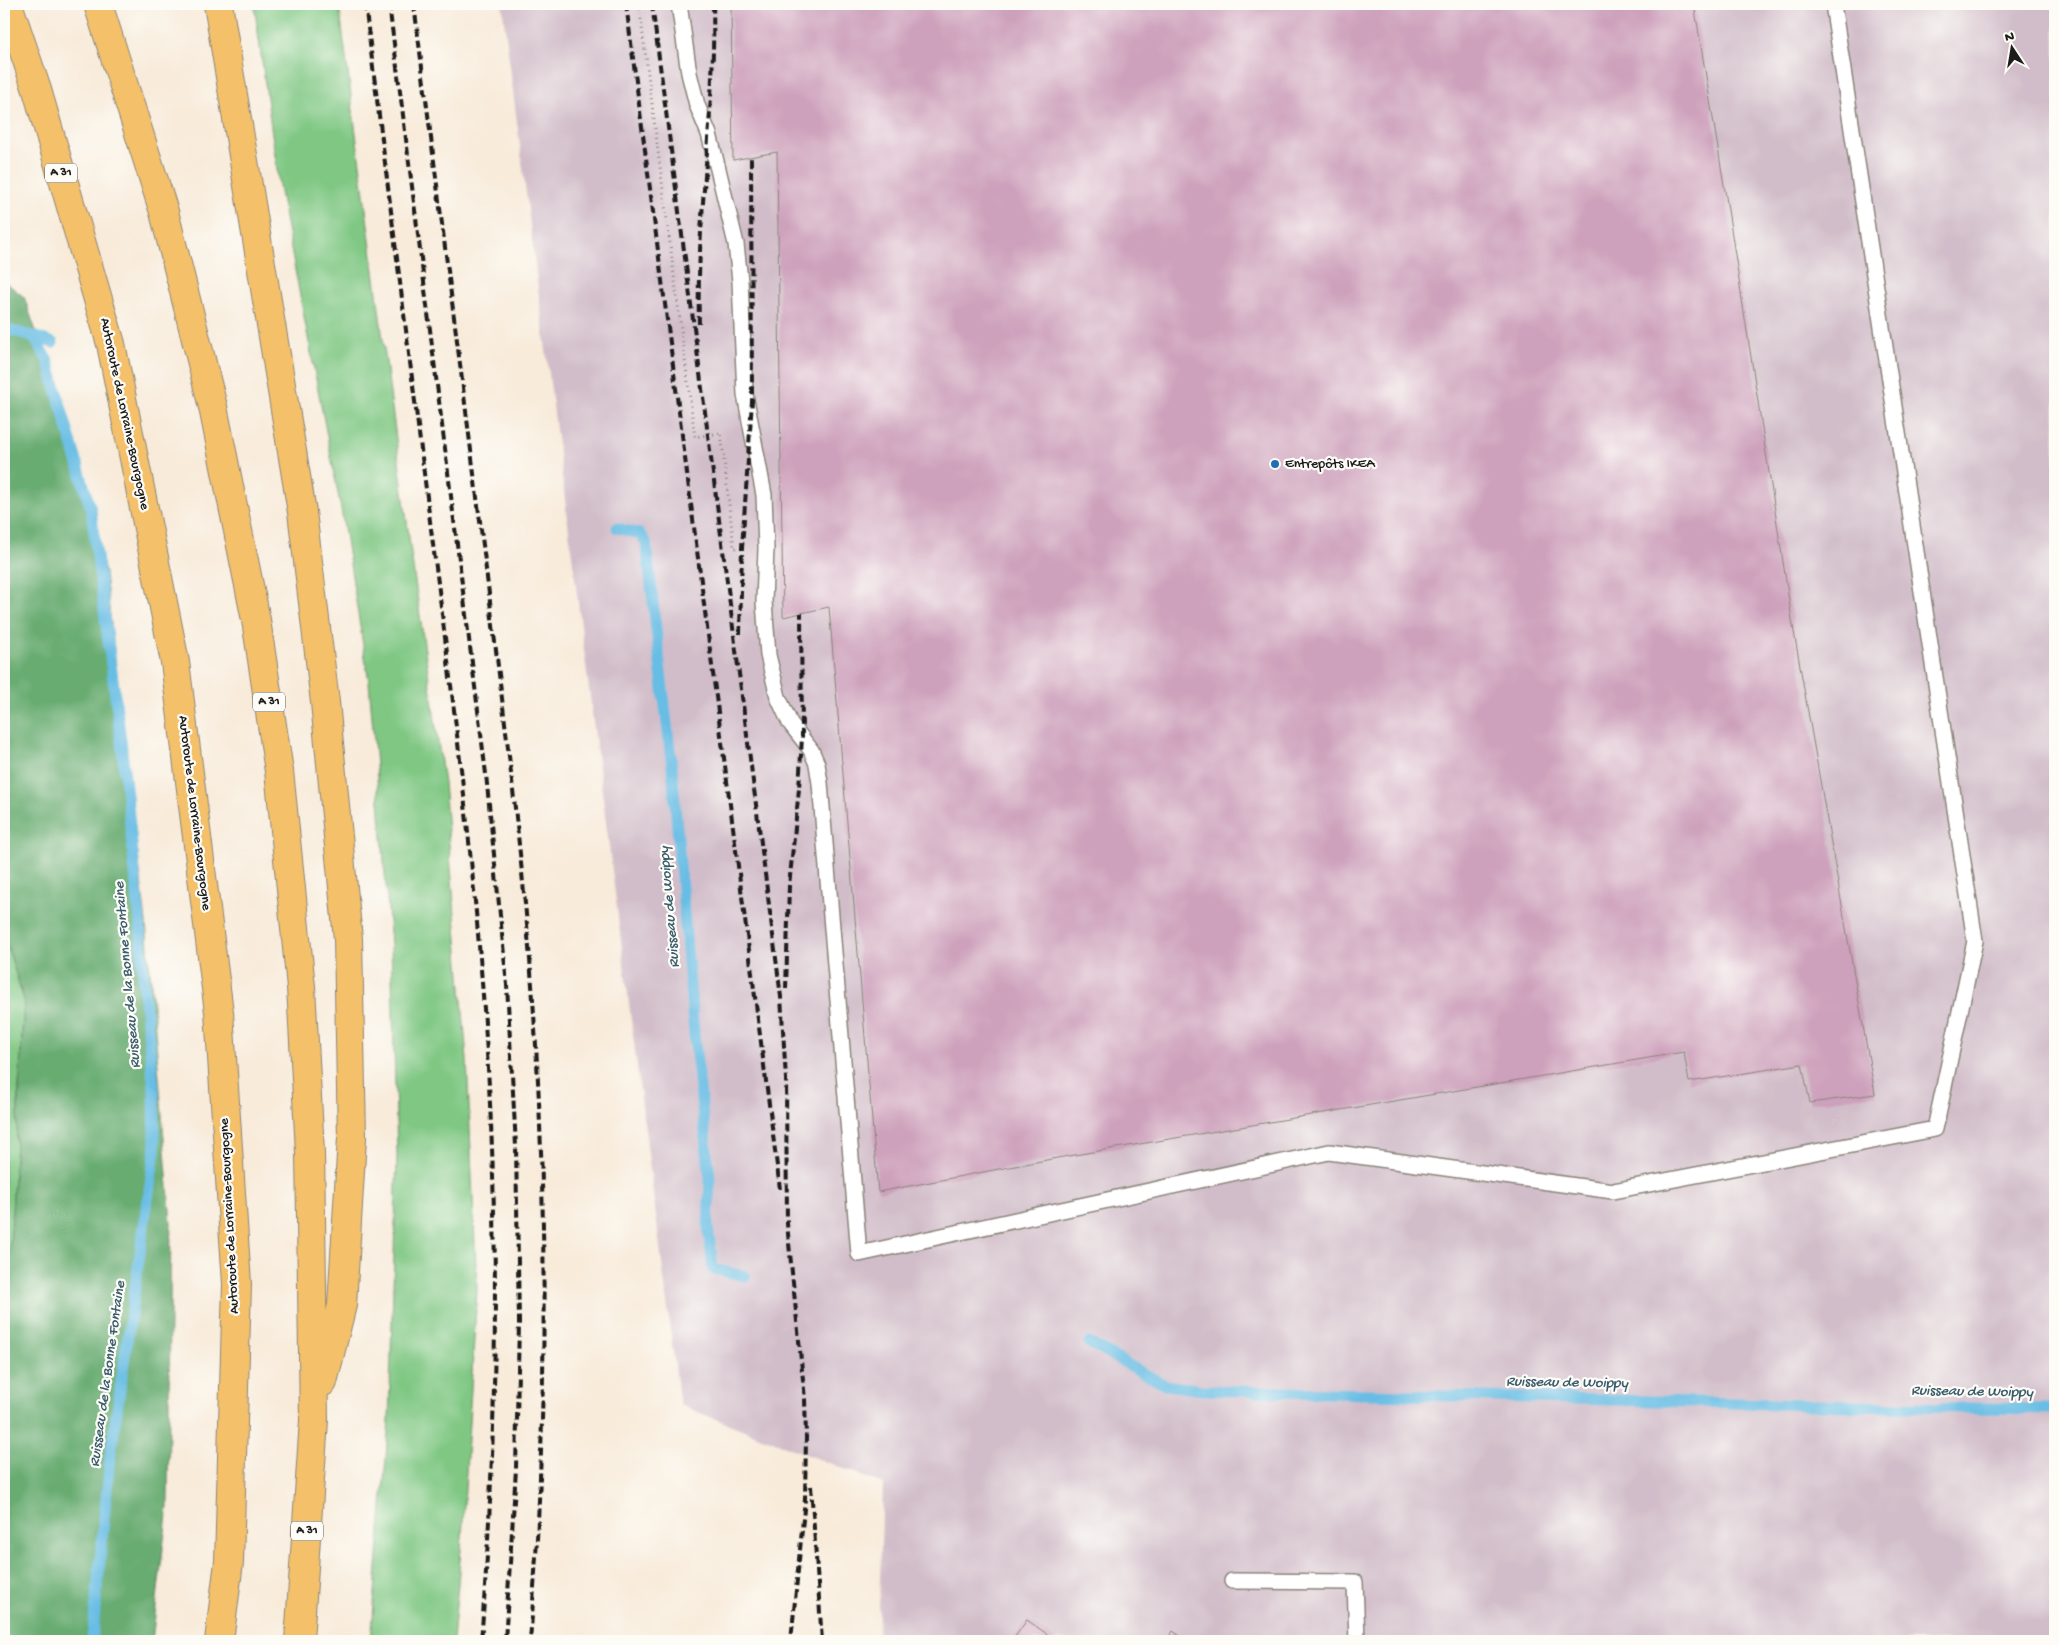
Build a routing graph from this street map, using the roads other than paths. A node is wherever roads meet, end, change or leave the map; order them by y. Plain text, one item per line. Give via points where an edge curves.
1 (8, 4) edge
2 (98, 4) edge
3 (218, 4) edge
4 (679, 4) edge
5 (1833, 4) edge
6 (314, 1420) junction
7 (1232, 1581) dead end
8 (219, 1641) edge
9 (300, 1641) edge
10 (1357, 1641) edge

1 - 8 highway, Autoroute de Lorraine-Bourgogne / A 31 via 37,90 111,344 175,662 219,1012 237,1284 229,1562
2 - 6 highway, A 31 via 164,212 214,407 256,620 280,771 301,988 310,1152
3 - 6 highway via 302,512 325,702 348,939 352,1138 342,1305
4 - 5 lane via 689,73 709,134 736,244 745,394 764,495 764,602 768,655 778,697 790,723 811,750 820,783 859,1254 1329,1152 1612,1191 1935,1129 1975,941
6 - 9 highway, A 31
7 - 10 lane via 1355,1582

